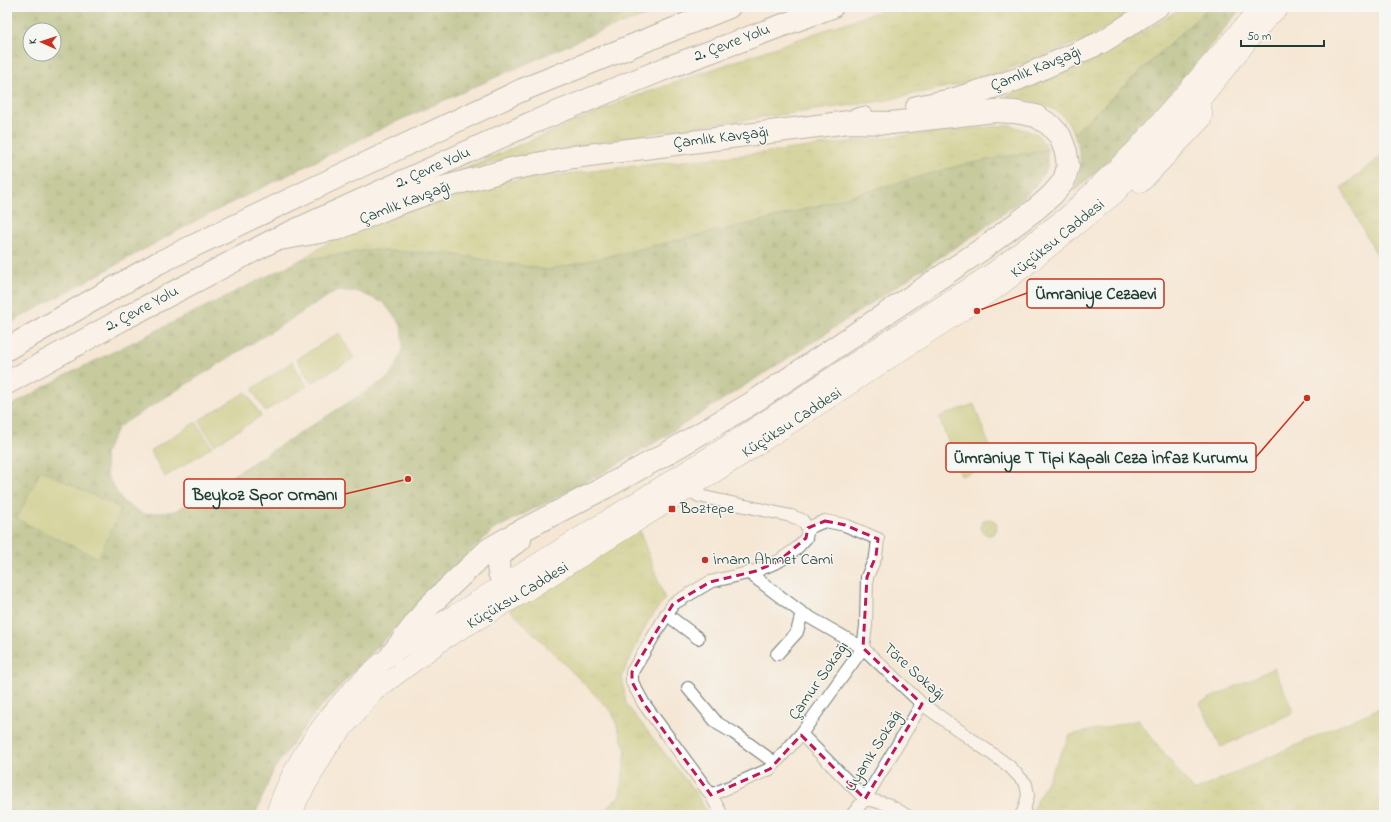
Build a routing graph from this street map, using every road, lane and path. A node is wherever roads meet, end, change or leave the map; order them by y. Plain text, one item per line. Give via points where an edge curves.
1 (729, 7) edge
2 (832, 7) edge
3 (1157, 7) edge
4 (1260, 7) edge
5 (1280, 7) edge
6 (1191, 98) junction
7 (849, 122) junction
8 (1158, 124) junction
9 (1114, 201) junction
10 (274, 240) junction
11 (7, 349) edge
12 (7, 383) edge
13 (684, 482) junction
14 (606, 487) junction
15 (808, 528) junction
16 (749, 573) junction
17 (504, 583) junction
18 (524, 593) junction
19 (802, 613) junction
20 (666, 614) junction
21 (698, 638) dead end
22 (863, 648) junction
23 (392, 654) junction
24 (777, 654) dead end
25 (688, 688) dead end
26 (922, 704) junction
27 (801, 734) junction
28 (775, 764) junction
29 (299, 781) junction
30 (711, 795) junction
31 (865, 799) junction
32 (275, 815) edge
33 (293, 815) edge
34 (722, 815) edge
35 (852, 815) edge
36 (906, 815) edge
37 (1022, 815) edge

1 - 11 highway, 2. Çevre Yolu via 522,90 332,179 158,263
2 - 10 highway, 2. Çevre Yolu via 669,67 529,124
3 - 7 highway, Çamlık Kavşağı via 1102,42 1018,79 952,100
4 - 6 main road, Küçüksu Caddesi
5 - 6 main road, Küçüksu Caddesi
6 - 8 main road, Küçüksu Caddesi
6 - 9 main road, Küçüksu Caddesi via 1120,189
7 - 10 highway, Çamlık Kavşağı via 573,157 511,169 448,186 338,229
7 - 14 highway via 891,123 994,111 1036,116 1050,125 1060,136 1068,166 1064,181 1052,194 984,248 752,403
8 - 9 main road via 1156,138 1110,187 1107,193
8 - 13 main road, Küçüksu Caddesi via 1136,149 1066,216 993,272 726,446
9 - 13 main road, Küçüksu Caddesi via 992,291
10 - 12 highway, 2. Çevre Yolu
13 - 15 street via 699,496 791,516 802,520
13 - 17 main road, Küçüksu Caddesi via 607,520
13 - 18 main road, Küçüksu Caddesi
14 - 17 highway via 513,544 501,555 498,574
14 - 23 highway via 489,548 428,607
15 - 16 street via 806,538 796,549 779,561
15 - 22 street, Çamur Sokağı via 825,521 845,525 878,539 876,556 867,577
16 - 19 street, Töre Sokağı
16 - 20 street via 710,582 673,604
17 - 18 main road
17 - 23 main road, Küçüksu Caddesi
18 - 29 main road, Küçüksu Caddesi via 445,639 374,692
19 - 22 street, Töre Sokağı
19 - 24 street via 797,632
20 - 21 street
20 - 30 street via 632,672 632,682 644,704
22 - 26 street, Töre Sokağı
22 - 27 street, Çamur Sokağı
23 - 29 main road, Küçüksu Caddesi via 355,686 314,736
25 - 28 street via 717,723 734,732
26 - 31 street, Uyanık Sokağı
26 - 37 street, Töre Sokağı via 1009,766 1026,784 1028,794
27 - 28 street, Çamur Sokağı
27 - 31 street
28 - 30 street, Çamur Sokağı via 770,769
29 - 32 main road, Küçüksu Caddesi via 282,793
29 - 33 main road, Küçüksu Caddesi via 298,800
30 - 34 street
31 - 35 street, Uyanık Sokağı
31 - 36 street via 887,804

